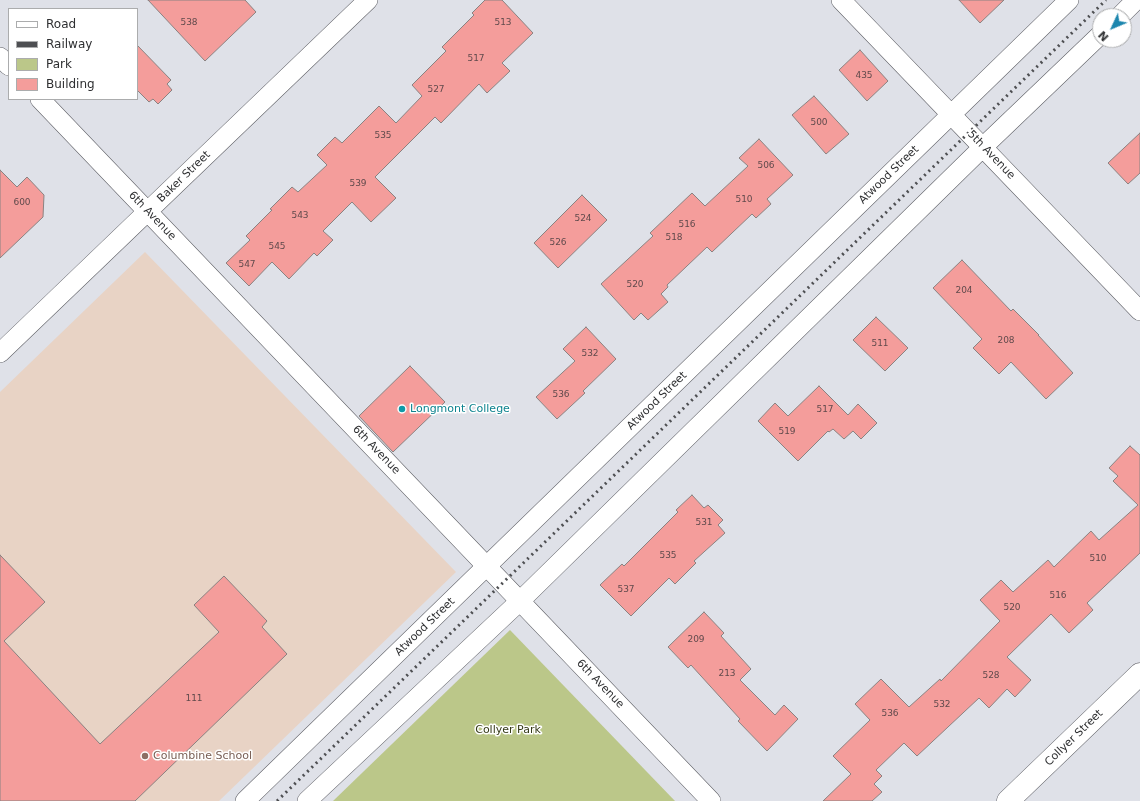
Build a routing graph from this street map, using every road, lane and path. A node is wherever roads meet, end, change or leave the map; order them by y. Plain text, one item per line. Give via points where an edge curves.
1 (368, 0) edge
2 (841, 0) edge
3 (1069, 0) edge
4 (1136, 0) edge
5 (1128, 8) edge
6 (1092, 43) edge
7 (0, 57) edge
8 (8, 65) edge
9 (41, 100) edge
10 (951, 114) junction
11 (983, 147) junction
12 (148, 211) junction
13 (1140, 311) edge
14 (0, 353) edge
15 (488, 566) junction
16 (520, 600) junction
17 (1140, 674) edge
18 (245, 801) edge
19 (307, 801) edge
20 (711, 801) edge
21 (1008, 801) edge

1 - 12 street, Baker Street
2 - 10 street, 5th Avenue
3 - 10 street, Atwood Street
4 - 5 street
6 - 11 street
7 - 8 street
9 - 12 street, 6th Avenue
10 - 11 street, 5th Avenue
10 - 15 street, Atwood Street
11 - 13 street, 5th Avenue
11 - 16 street
12 - 14 street, Baker Street
12 - 15 street, 6th Avenue
15 - 16 street, 6th Avenue
15 - 18 street, Atwood Street
16 - 19 street
16 - 20 street, 6th Avenue
17 - 21 street, Collyer Street

